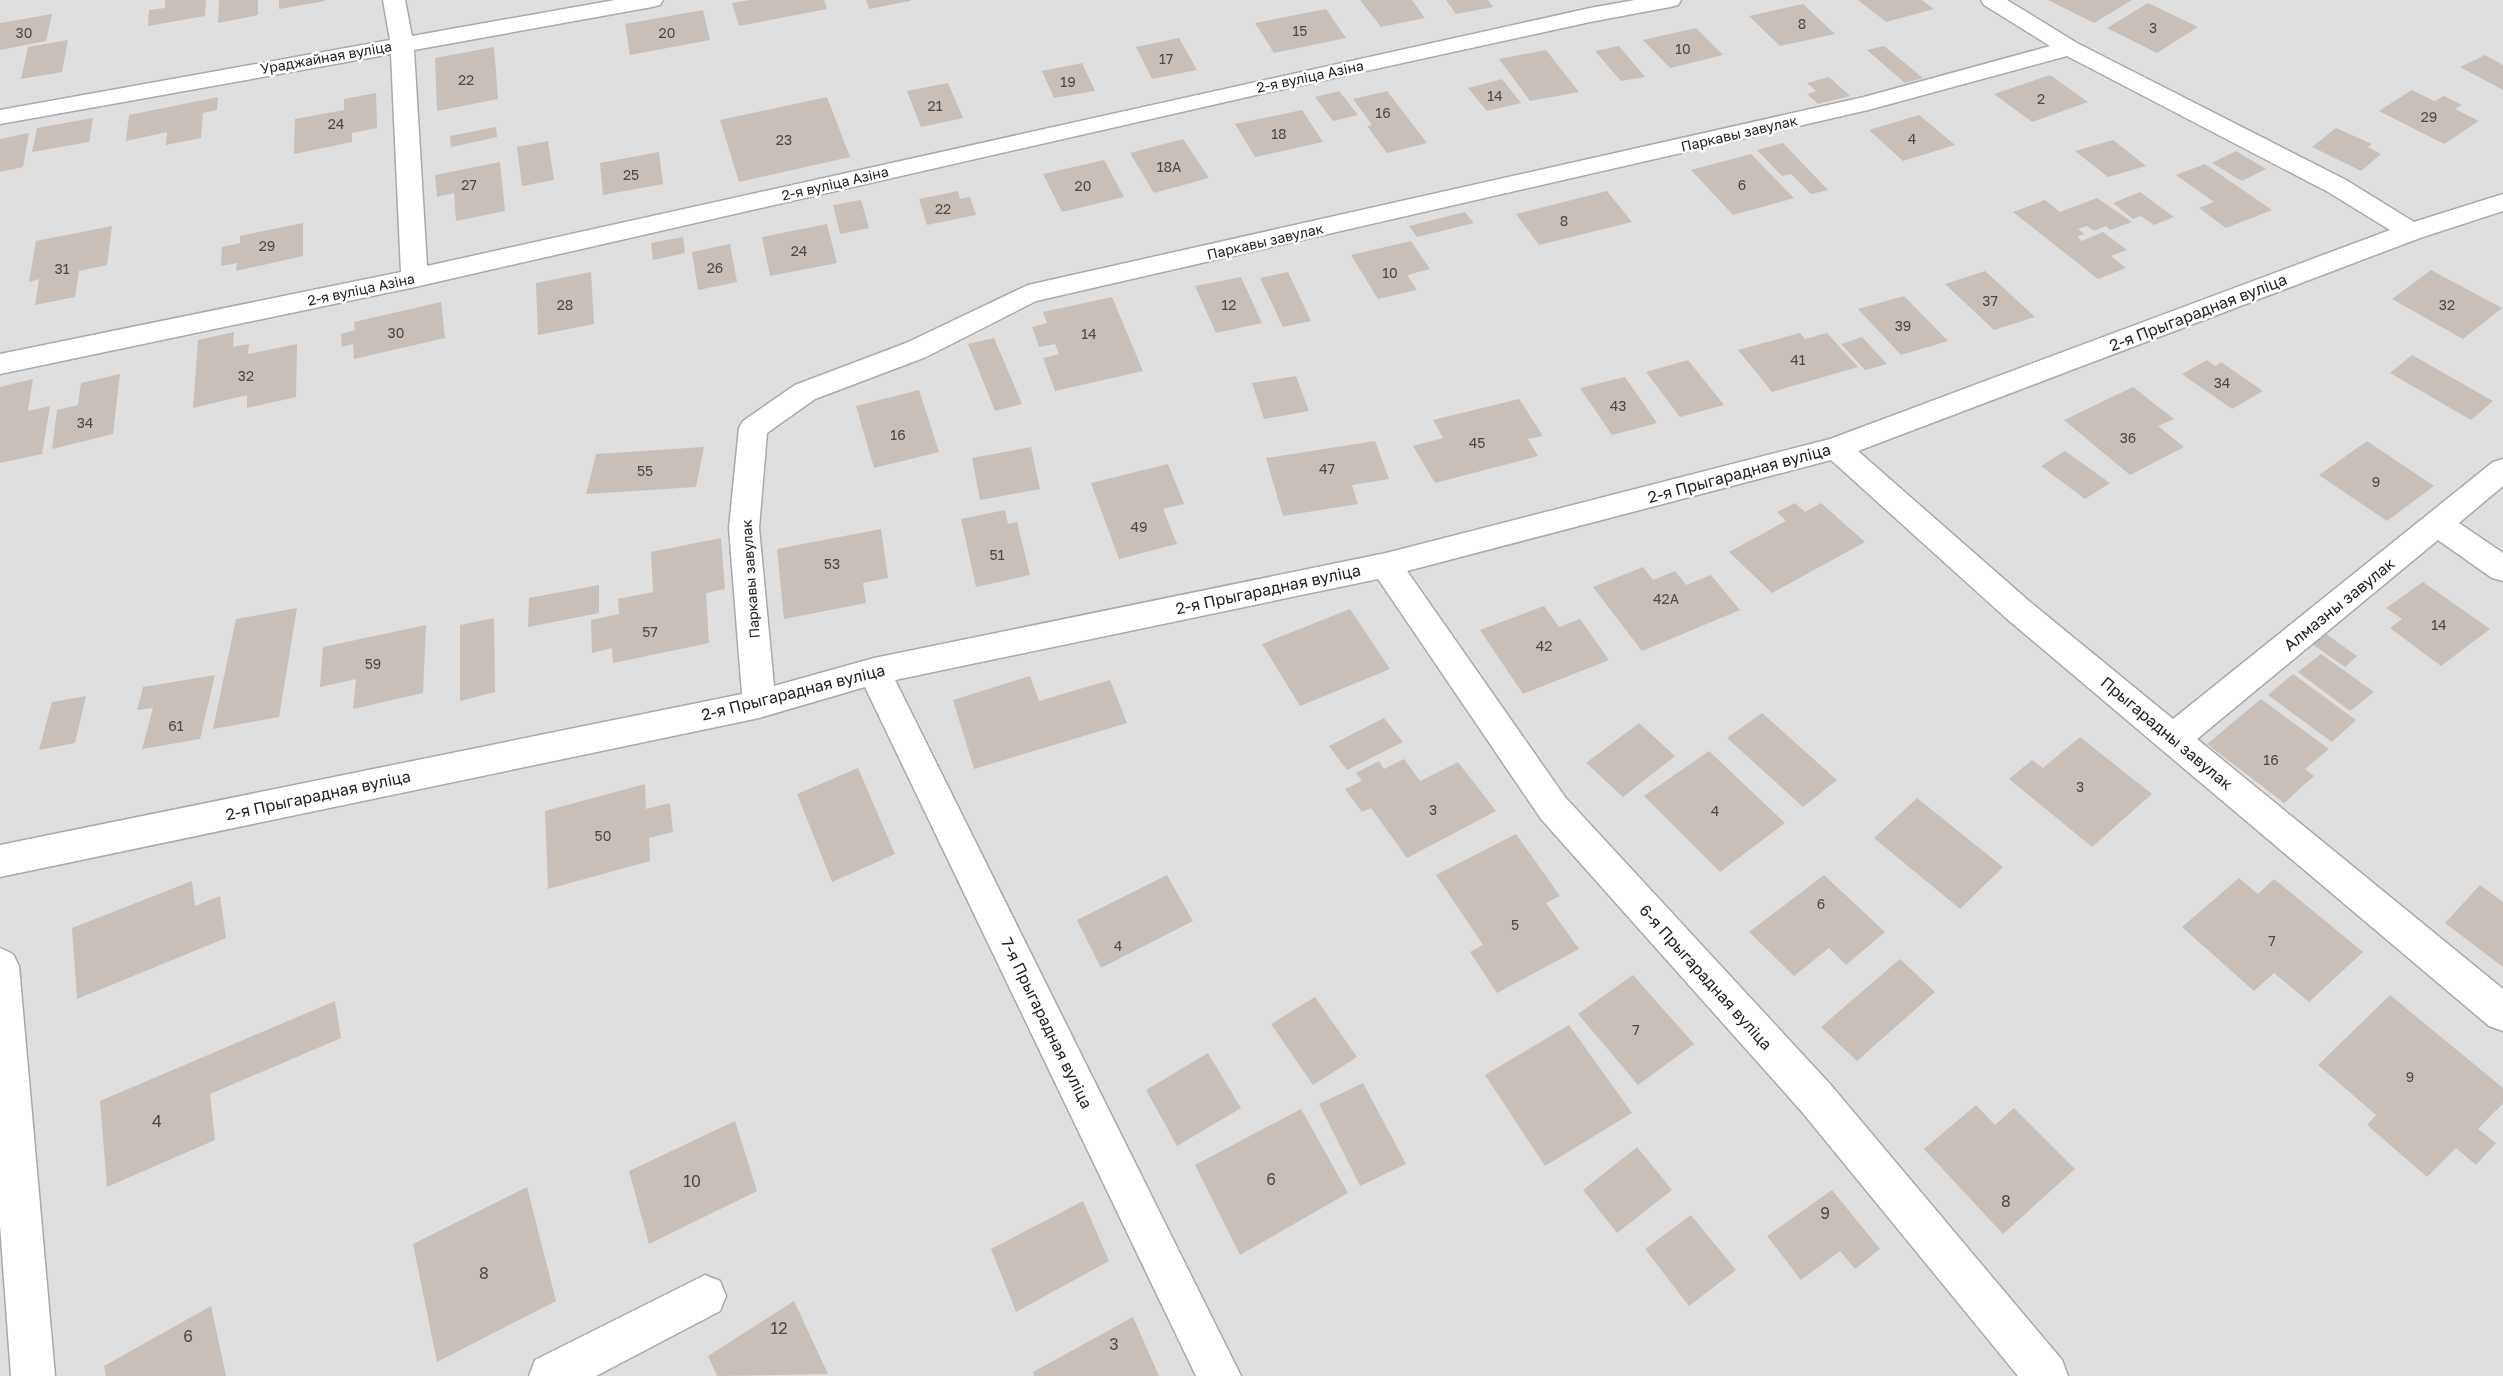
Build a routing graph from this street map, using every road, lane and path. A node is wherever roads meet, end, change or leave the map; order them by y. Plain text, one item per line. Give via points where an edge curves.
1 (394, 0) edge
2 (652, 0) edge
3 (1671, 0) edge
4 (1992, 0) edge
5 (402, 43) junction
6 (2069, 48) junction
7 (0, 117) edge
8 (2503, 202) edge
9 (2411, 232) junction
10 (415, 278) junction
11 (0, 364) edge
12 (1836, 448) junction
13 (2503, 471) edge
14 (2438, 524) junction
15 (1386, 565) junction
16 (2503, 569) edge
17 (874, 671) junction
18 (759, 704) junction
19 (2174, 738) junction
20 (0, 861) edge
21 (0, 966) edge
22 (2503, 1013) edge
23 (705, 1296) dead end
24 (33, 1376) edge
25 (551, 1376) edge
26 (1219, 1376) edge
27 (2046, 1376) edge

1 - 5 street
2 - 5 street, Ураджайная вуліца
3 - 10 street, 2-я вуліца Азіна via 1267,85
4 - 6 street
5 - 7 street, Ураджайная вуліца
5 - 10 street
6 - 9 street via 2337,186
6 - 18 street, Паркавы завулак via 1868,103 1028,294 916,350 805,392 753,428 744,528
8 - 9 street, 2-я Прыгарадная вуліца
9 - 12 street, 2-я Прыгарадная вуліца
10 - 11 street, 2-я вуліца Азіна
12 - 15 street, 2-я Прыгарадная вуліца
12 - 19 street, Прыгарадны завулак via 2018,610
13 - 14 street, Алмазны завулак
14 - 16 street
14 - 19 street, Алмазны завулак
15 - 17 street, 2-я Прыгарадная вуліца
15 - 27 street, 6-я Прыгарадная вуліца via 1553,808 1816,1098
17 - 18 street, 2-я Прыгарадная вуліца
17 - 26 street, 7-я Прыгарадная вуліца
18 - 20 street, 2-я Прыгарадная вуліца
19 - 22 street, Прыгарадны завулак
21 - 24 street
23 - 25 street

